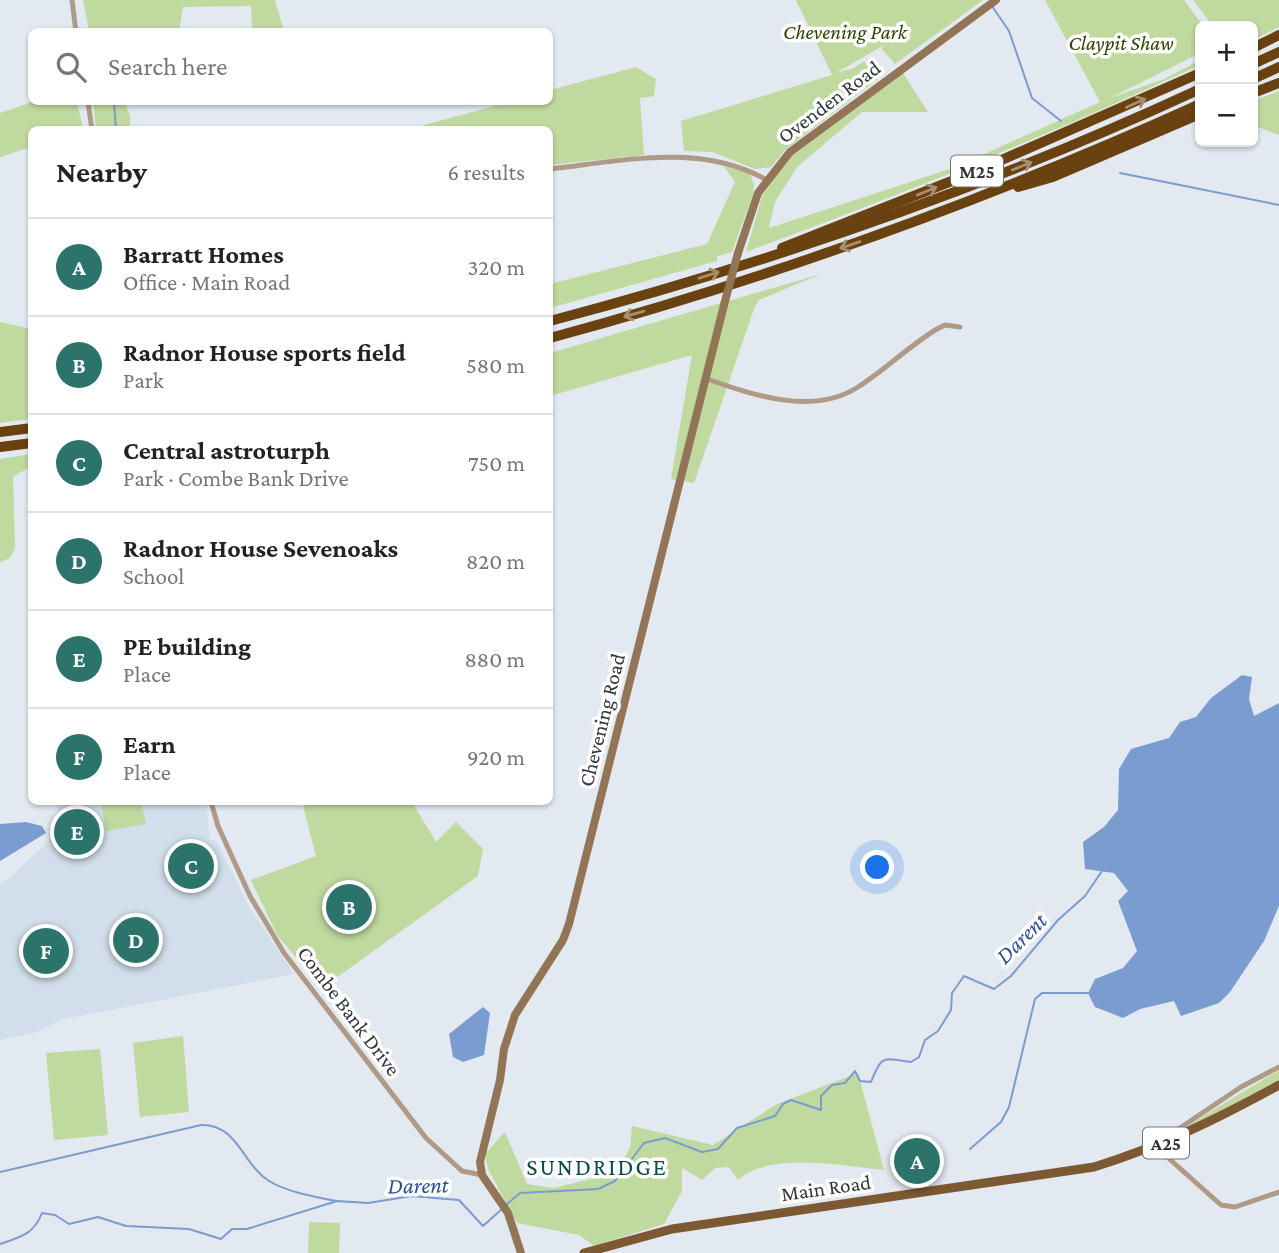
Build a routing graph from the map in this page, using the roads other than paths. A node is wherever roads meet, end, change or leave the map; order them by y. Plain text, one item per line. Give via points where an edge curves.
1 (72, 0) edge
2 (996, 0) edge
3 (76, 28) edge
4 (1279, 35) edge
5 (1258, 46) edge
6 (1279, 51) edge
7 (1258, 62) edge
8 (1279, 67) edge
9 (1195, 75) edge
10 (1258, 77) edge
11 (1279, 83) edge
12 (1195, 91) edge
13 (1258, 91) edge
14 (89, 105) edge
15 (1195, 106) edge
16 (1195, 116) edge
17 (92, 126) edge
18 (553, 169) edge
19 (766, 180) junction
20 (983, 195) junction
21 (750, 262) junction
22 (553, 320) edge
23 (960, 327) dead end
24 (553, 337) edge
25 (707, 379) junction
26 (28, 428) edge
27 (0, 432) edge
28 (28, 444) edge
29 (0, 447) edge
30 (212, 805) edge
31 (1279, 1067) edge
32 (1279, 1085) edge
33 (1156, 1147) junction
34 (481, 1175) junction
35 (1279, 1192) edge
36 (521, 1253) edge
37 (584, 1253) edge

1 - 3 street
2 - 19 main road, Ovenden Road via 803,140
4 - 5 highway
6 - 7 highway
8 - 10 highway
21 -> 9 highway, M25 via 972,173
11 - 13 highway
21 -> 12 highway, M25 via 934,200
14 - 17 street
15 - 20 highway, M25
16 - 20 highway, M25 via 1053,177
18 - 19 street via 669,156 728,162
19 - 25 main road, Chevening Road, bridge via 737,253
20 -> 24 highway, M25 via 768,273
22 -> 21 highway, M25
23 - 25 street via 937,329 856,389 818,402 766,396
25 - 34 main road, Chevening Road via 576,898 563,940 515,1015 504,1049
26 - 27 highway
28 - 29 highway
30 - 34 street, Combe Bank Drive via 250,896 284,953 426,1138 462,1171
31 - 33 street via 1241,1087
32 - 33 main road, Main Road / A25
33 - 35 street via 1221,1205 1236,1207
33 - 37 main road, Main Road / A25 via 1094,1167 673,1229
34 - 36 main road via 508,1213

